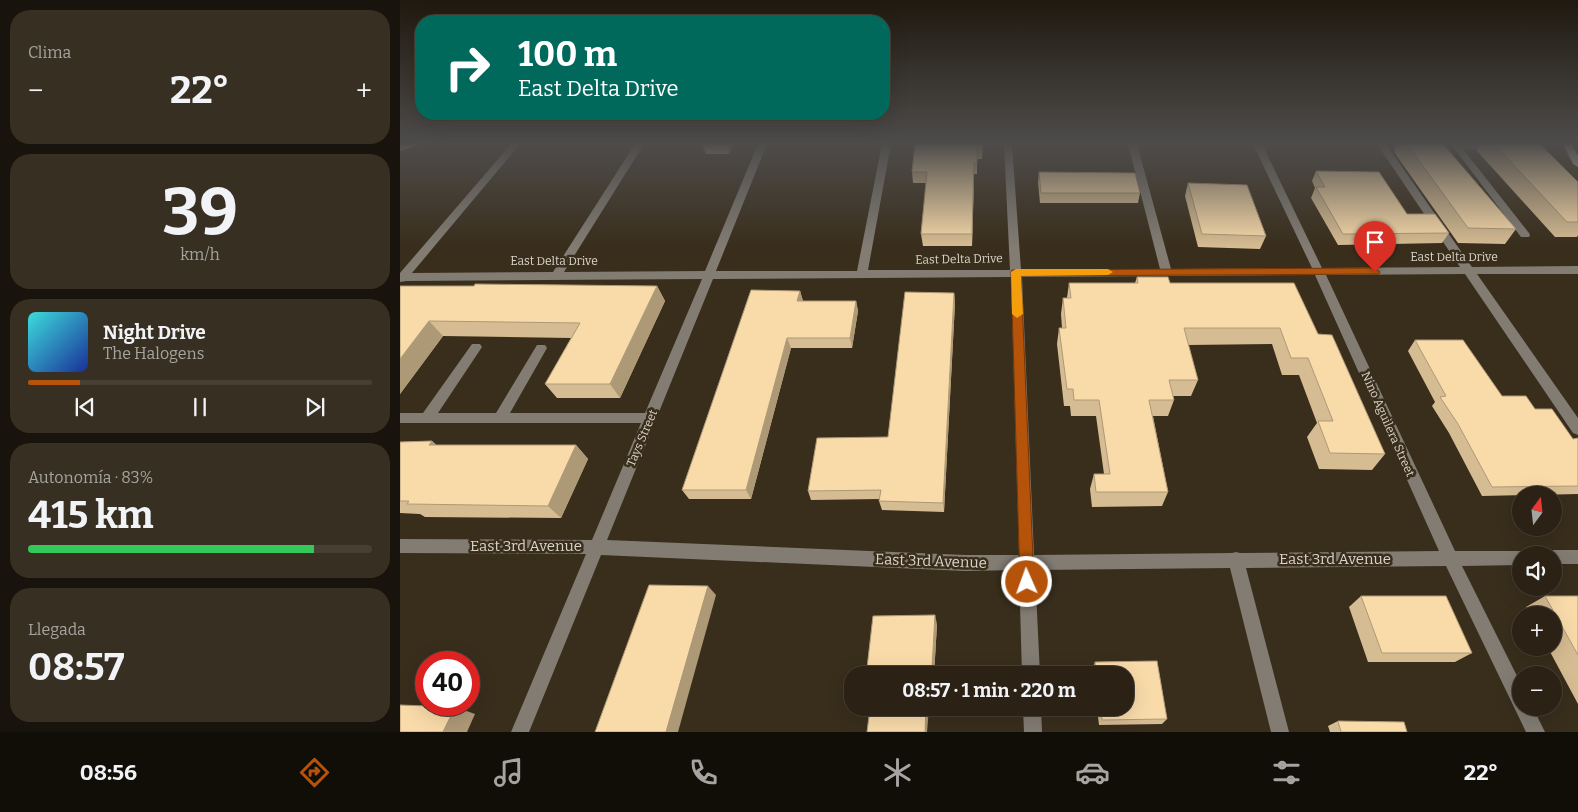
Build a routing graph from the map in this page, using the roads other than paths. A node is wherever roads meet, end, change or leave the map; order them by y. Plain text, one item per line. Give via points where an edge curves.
1 (487, 178) edge
2 (618, 178) edge
3 (750, 178) edge
4 (880, 178) edge
5 (1010, 178) edge
6 (1141, 178) edge
7 (1274, 178) edge
8 (1404, 178) edge
9 (1481, 178) edge
10 (1525, 235) dead end
11 (1578, 270) edge
12 (1468, 271) junction
13 (1016, 272) junction
14 (1166, 272) junction
15 (1320, 272) junction
16 (557, 274) junction
17 (862, 274) junction
18 (710, 275) junction
19 (401, 278) edge
20 (476, 348) dead end
21 (541, 348) dead end
22 (400, 418) edge
23 (427, 418) junction
24 (500, 418) junction
25 (651, 418) junction
26 (1578, 429) edge
27 (400, 546) edge
28 (596, 547) junction
29 (1578, 557) edge
30 (1450, 558) junction
31 (1512, 558) edge
32 (1562, 558) edge
33 (1236, 559) junction
34 (1026, 563) junction
35 (1030, 666) edge
36 (1512, 684) edge
37 (1032, 716) edge
38 (1528, 716) edge
39 (520, 732) edge
40 (1033, 732) edge
41 (1280, 732) edge
42 (1536, 732) edge

1 - 19 street
2 - 16 street
3 - 18 street, Tays Street
4 - 17 street
5 - 13 street
6 - 14 street
7 - 15 street, Nino Aguilera Street
8 - 12 street
9 - 10 street
11 - 12 street, East Delta Drive
12 - 15 street, East Delta Drive
12 - 26 street
13 - 14 street, East Delta Drive
13 - 17 street, East Delta Drive
13 - 34 street
14 - 15 street, East Delta Drive
15 - 30 street, Nino Aguilera Street
16 - 18 street, East Delta Drive
16 - 19 street, East Delta Drive
17 - 18 street, East Delta Drive
18 - 25 street, Tays Street
20 - 23 street
21 - 24 street
22 - 23 street
23 - 24 street
24 - 25 street
25 - 28 street, Tays Street
27 - 28 street, East 3rd Avenue
28 - 34 street, East 3rd Avenue
28 - 39 street, Tays Street
29 - 32 street
30 - 31 street, East 3rd Avenue
30 - 33 street, East 3rd Avenue
30 - 36 street, Nino Aguilera Street
33 - 34 street, East 3rd Avenue
33 - 41 street
34 - 35 street
37 - 40 street
38 - 42 street

